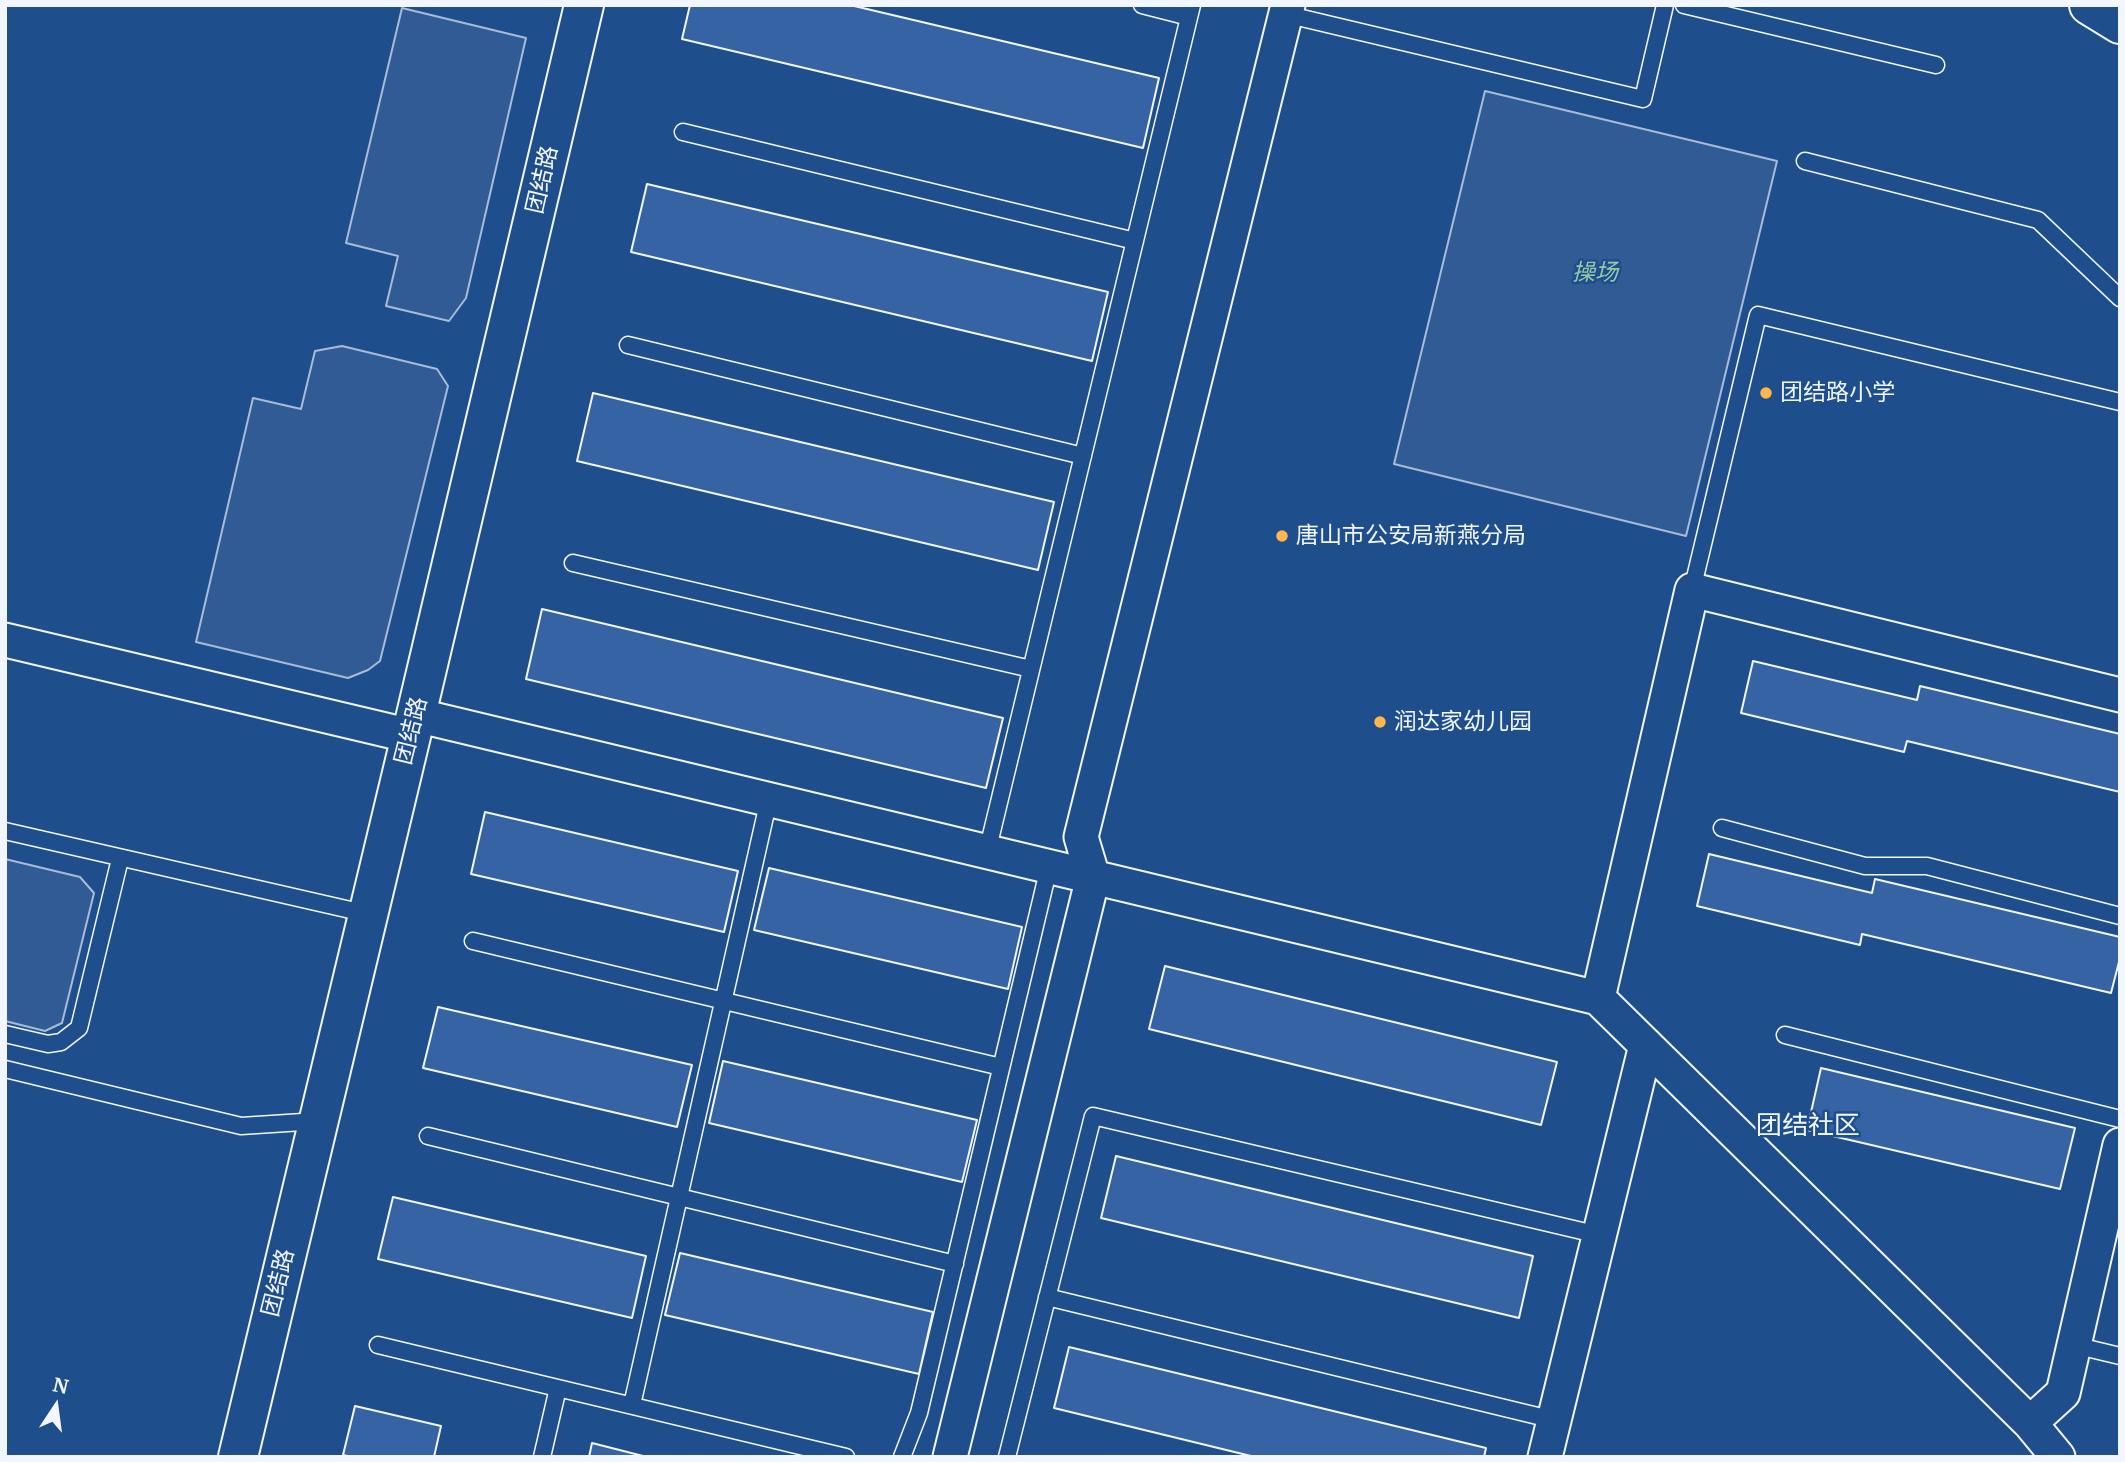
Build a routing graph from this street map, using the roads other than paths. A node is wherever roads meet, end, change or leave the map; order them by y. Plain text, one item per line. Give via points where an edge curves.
1 (584, 5) edge
2 (1142, 5) edge
3 (1665, 5) edge
4 (1684, 5) edge
5 (2089, 5) edge
6 (1287, 10) edge
7 (1191, 11) edge
8 (2120, 24) edge
9 (1936, 65) dead end
10 (683, 132) dead end
11 (1805, 161) dead end
12 (1135, 241) junction
13 (2120, 298) edge
14 (628, 345) dead end
15 (2120, 402) edge
16 (1083, 456) junction
17 (573, 563) dead end
18 (1692, 590) junction
19 (5, 640) edge
20 (1031, 669) junction
21 (2120, 695) edge
22 (414, 725) junction
23 (769, 799) junction
24 (1723, 828) dead end
25 (5, 831) edge
26 (987, 852) junction
27 (120, 859) junction
28 (1049, 867) junction
29 (1093, 877) junction
30 (368, 914) junction
31 (2120, 916) edge
32 (473, 942) dead end
33 (1598, 998) junction
34 (723, 1000) junction
35 (5, 1034) edge
36 (1785, 1035) dead end
37 (1646, 1045) junction
38 (1001, 1067) junction
39 (5, 1069) edge
40 (2120, 1119) edge
41 (318, 1121) junction
42 (428, 1136) dead end
43 (2120, 1145) edge
44 (2114, 1194) edge
45 (679, 1197) junction
46 (1599, 1235) junction
47 (955, 1264) junction
48 (1047, 1297) junction
49 (378, 1345) dead end
50 (2074, 1345) junction
51 (2120, 1356) edge
52 (558, 1388) junction
53 (632, 1405) junction
54 (1554, 1420) junction
55 (2030, 1423) junction
56 (958, 1455) edge
57 (237, 1457) edge
58 (542, 1457) edge
59 (846, 1457) edge
60 (902, 1457) edge
61 (1007, 1457) edge
62 (1545, 1457) edge
63 (2058, 1457) edge

1 - 22 street, 团结路
2 - 7 lane
3 - 6 lane via 1643,99
4 - 9 lane
5 - 8 street
6 - 29 street via 1081,837
7 - 12 lane
10 - 12 lane
11 - 13 lane via 2038,220
12 - 16 lane
14 - 16 lane
15 - 18 lane via 1758,315
16 - 20 lane
17 - 20 lane
18 - 21 street
18 - 33 street
19 - 22 street
20 - 26 lane
22 - 23 street
22 - 30 street, 团结路
23 - 26 street
23 - 34 lane
24 - 31 lane via 1865,866 1927,866
25 - 27 lane
26 - 28 street
27 - 30 lane
27 - 35 lane via 79,1028 61,1042 48,1044
28 - 29 street
28 - 38 lane
29 - 33 street
29 - 56 street
30 - 41 street, 团结路
32 - 34 lane
33 - 37 street
34 - 38 lane
34 - 45 lane
36 - 40 lane
37 - 46 street
37 - 55 street
38 - 47 lane
39 - 41 lane via 241,1126
41 - 57 street, 团结路
42 - 45 lane
43 - 44 street
44 - 50 street
45 - 47 lane
45 - 53 lane
46 - 48 lane via 1093,1116
46 - 54 street
47 - 60 lane via 919,1413
48 - 54 lane
48 - 61 lane
49 - 52 lane
50 - 51 lane
50 - 55 street via 2063,1393
52 - 53 lane
52 - 58 lane
53 - 59 lane
54 - 62 street
55 - 63 street

